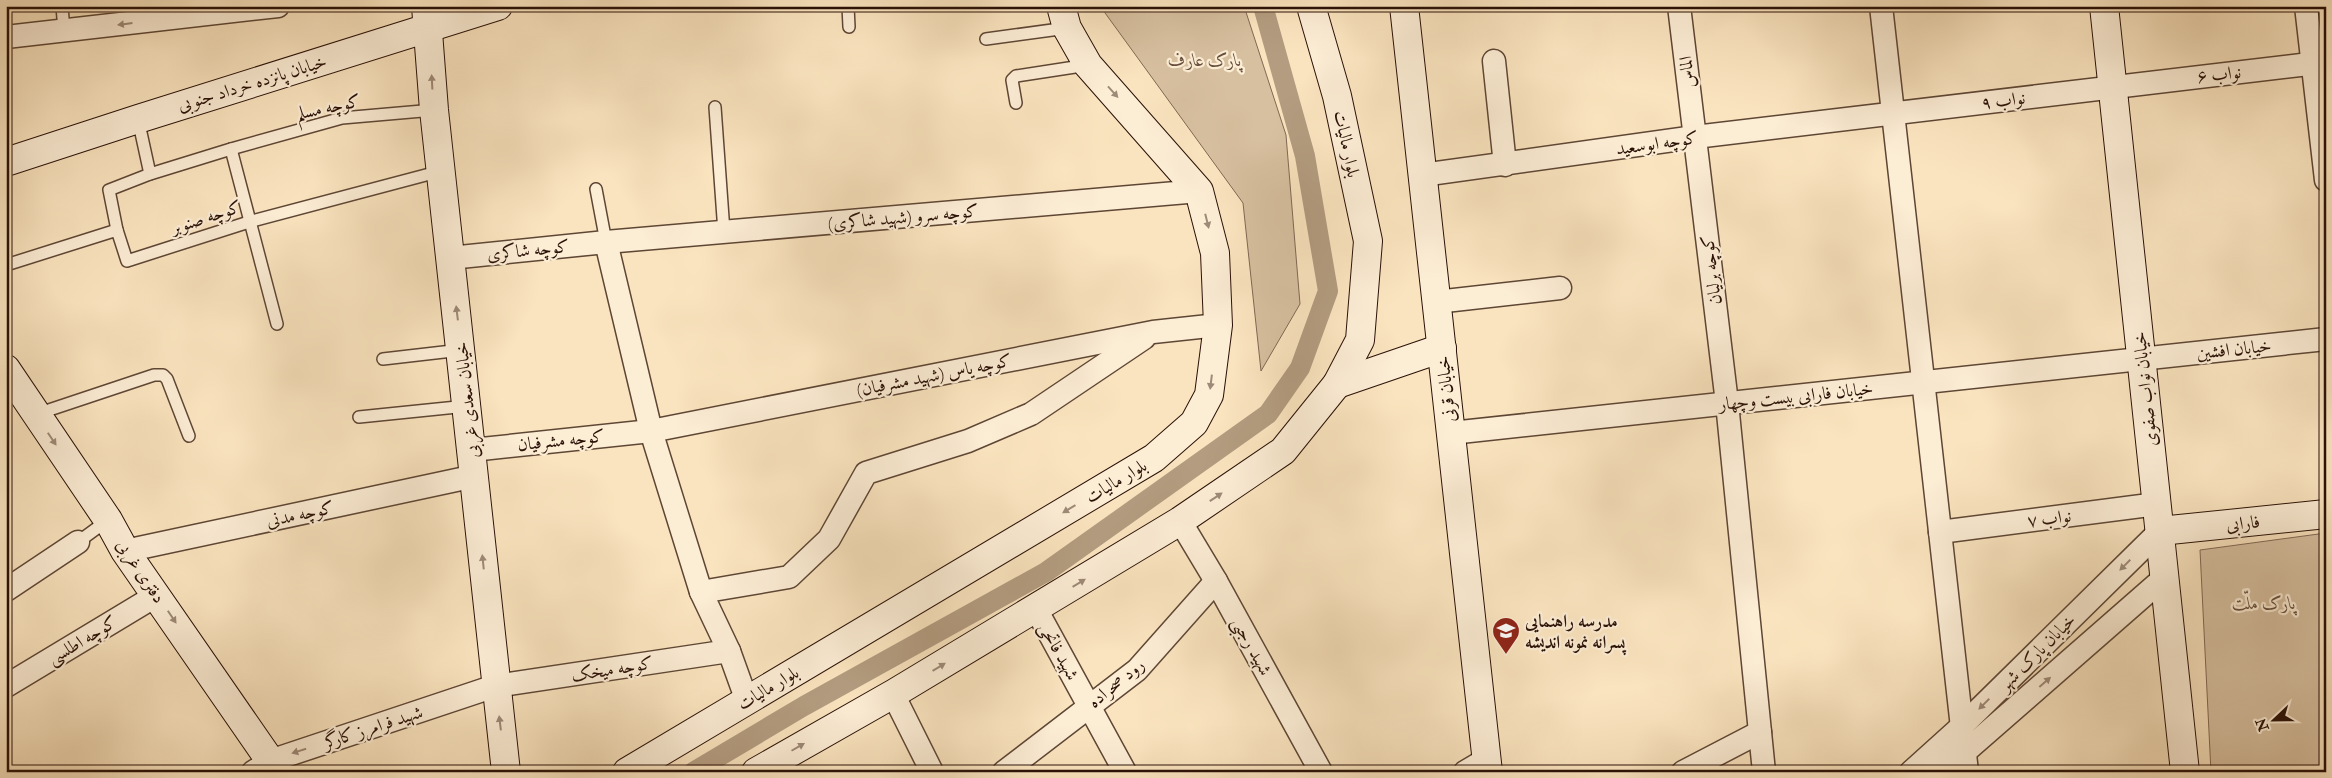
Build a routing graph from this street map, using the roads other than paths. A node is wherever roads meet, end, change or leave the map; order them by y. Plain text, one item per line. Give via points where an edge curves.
1 (62, 6) edge
2 (278, 6) edge
3 (498, 6) edge
4 (848, 6) edge
5 (1312, 6) edge
6 (1404, 6) edge
7 (1679, 6) edge
8 (1881, 6) edge
9 (2104, 6) edge
10 (2306, 6) edge
11 (211, 10) edge
12 (459, 12) edge
13 (428, 17) edge
14 (1064, 17) edge
15 (849, 27) dead end
16 (64, 31) junction
17 (6, 37) edge
18 (986, 39) dead end
19 (1494, 61) dead end
20 (2319, 63) edge
21 (1088, 65) junction
22 (2113, 86) junction
23 (1016, 103) dead end
24 (715, 107) dead end
25 (434, 110) junction
26 (1893, 113) junction
27 (138, 119) junction
28 (1695, 137) junction
29 (231, 150) junction
30 (6, 162) edge
31 (1505, 165) junction
32 (441, 171) junction
33 (150, 174) junction
34 (1422, 175) junction
35 (2326, 180) edge
36 (596, 189) dead end
37 (1199, 191) junction
38 (252, 221) junction
39 (117, 230) junction
40 (724, 232) junction
41 (606, 242) junction
42 (450, 258) junction
43 (6, 265) edge
44 (1560, 288) dead end
45 (1436, 302) junction
46 (277, 324) dead end
47 (1218, 325) junction
48 (1153, 332) junction
49 (2326, 339) edge
50 (1442, 348) junction
51 (461, 350) junction
52 (383, 359) dead end
53 (2142, 359) junction
54 (6, 369) edge
55 (1923, 382) junction
56 (1337, 384) junction
57 (1727, 403) junction
58 (467, 406) junction
59 (36, 414) junction
60 (359, 417) dead end
61 (650, 431) junction
62 (1451, 433) junction
63 (189, 436) dead end
64 (472, 450) junction
65 (475, 476) junction
66 (2157, 504) junction
67 (2326, 514) edge
68 (108, 520) junction
69 (1180, 521) junction
70 (2160, 531) junction
71 (1940, 532) junction
72 (78, 542) joint
73 (125, 551) junction
74 (2165, 577) junction
75 (1216, 580) junction
76 (6, 590) edge
77 (701, 592) junction
78 (157, 595) junction
79 (1036, 609) junction
80 (729, 651) junction
81 (6, 686) edge
82 (495, 686) junction
83 (893, 694) junction
84 (747, 701) junction
85 (1089, 706) junction
86 (1962, 726) junction
87 (1760, 732) junction
88 (1966, 762) edge
89 (267, 768) edge
90 (1480, 768) edge
91 (506, 772) edge
92 (627, 772) edge
93 (756, 772) edge
94 (932, 772) edge
95 (1004, 772) edge
96 (1125, 772) edge
97 (1321, 772) edge
98 (1683, 772) edge
99 (1764, 772) edge
100 (1912, 772) edge
101 (1942, 772) edge
102 (2185, 772) edge

1 - 16 lane
2 - 11 street
3 - 12 street, خیابان پانزده خرداد جنوبی
4 - 15 lane
5 - 56 street, بلوار مالیات via 1368,241 1360,340
6 - 34 street, خیابان قرنی
7 - 28 street, الماس
8 - 26 street
9 - 22 street, خیابان نواب صفوی
10 - 20 street
11 -> 16 street
12 - 13 street, خیابان پانزده خرداد جنوبی
25 -> 13 street, خیابان سعدی غربی
13 - 27 street, خیابان پانزده خرداد جنوبی
14 - 18 lane
14 - 21 street, بلوار مالیات
16 - 17 street
19 - 31 street
20 - 22 street, نواب ۶
20 - 35 street
21 - 23 lane via 1016,76 1012,80
21 -> 37 street, بلوار مالیات
22 - 26 street, نواب ۹
22 - 53 street, خیابان نواب صفوی
24 - 40 lane
25 - 29 lane, کوچه مسلم via 342,118
25 - 32 street, خیابان سعدی غربی
26 - 28 street, کوچه ابوسعید
26 - 55 street
27 - 30 street, خیابان پانزده خرداد جنوبی
27 - 33 lane
28 - 31 street, کوچه ابوسعید
28 - 57 street, کوچه برلیان
29 - 33 lane, کوچه مسلم
29 - 38 lane
31 - 34 street, کوچه ابوسعید
32 - 38 lane, کوچه صنوبر
32 - 42 street, خیابان سعدی غربی
33 - 39 lane, کوچه مسلم via 109,190
34 - 45 street, خیابان قرنی
36 - 41 lane
37 - 40 street, کوچه سرو (شهید شاکری)
37 -> 47 street, بلوار مالیات via 1215,253
38 - 39 lane, کوچه صنوبر via 127,262
38 - 46 lane
39 - 43 lane
40 - 41 street, کوچه سرو (شهید شاکری)
41 - 42 street, کوچه شاکری
41 - 61 street
51 -> 42 street, خیابان سعدی غربی
44 - 45 street
45 - 50 street, خیابان قرنی
47 - 48 street, کوچه یاس (شهید مشرفیان)
47 -> 84 street, بلوار مالیات via 1209,395 1194,423 1154,458
48 - 61 street, کوچه یاس (شهید مشرفیان)
48 - 77 street via 1031,414 968,441 866,473 828,539 789,577
49 - 53 street, خیابان افشین
50 - 56 street
50 - 62 street, خیابان قرنی
51 - 52 lane
51 - 58 street, خیابان سعدی غربی
53 - 55 street, خیابان فارابی بیست وچهار
53 - 66 street, خیابان نواب صفوی
54 - 59 street, دفتری غربی
55 - 57 street, خیابان فارابی بیست وچهار
55 - 71 street
69 -> 56 street, بلوار مالیات via 1283,451
57 - 62 street, خیابان فارابی بیست وچهار
57 - 87 street, کوچه برلیان
58 - 60 lane
58 - 64 street, خیابان سعدی غربی
59 - 63 lane via 154,375 163,375
59 -> 68 street, دفتری غربی
61 - 64 street, کوچه مشرفیان
61 - 77 street
62 - 90 street, خیابان قرنی
64 - 65 street, خیابان سعدی غربی
65 - 73 street, کوچه مدنی
82 -> 65 street, خیابان سعدی غربی
66 - 70 street, خیابان نواب صفوی
66 - 71 street, نواب ۷
67 - 70 street, فارابی
68 - 72 lane
68 - 73 street, دفتری غربی
69 - 75 street, شهید رجبی
79 -> 69 street, بلوار مالیات
70 - 74 street, خیابان نواب صفوی
70 -> 86 street, خیابان پارک شهر
71 - 86 street
72 - 76 street
73 - 78 street, دفتری غربی
88 -> 74 street, خیابان پارک شهر
74 - 102 street, خیابان نواب صفوی
75 - 85 street, رود صحراده via 1137,670
75 - 97 street, شهید رجبی
77 - 80 street
78 - 81 street, کوچه اطلسی
78 -> 89 street, دفتری غربی
83 -> 79 street, بلوار مالیات
79 - 85 street, شهید فاتحی
80 - 82 street, کوچه میخک
80 - 84 street
82 -> 89 street, شهید فرامرز کارگر
91 -> 82 street, خیابان سعدی غربی
93 -> 83 street, بلوار مالیات
83 - 94 street
84 - 92 street, بلوار مالیات
85 - 95 street, رود صحراده
85 - 96 street, شهید فاتحی
86 - 88 street
86 - 100 street, خیابان پارک شهر
87 - 98 street
87 - 99 street, کوچه برلیان
88 - 101 street, خیابان پارک شهر

